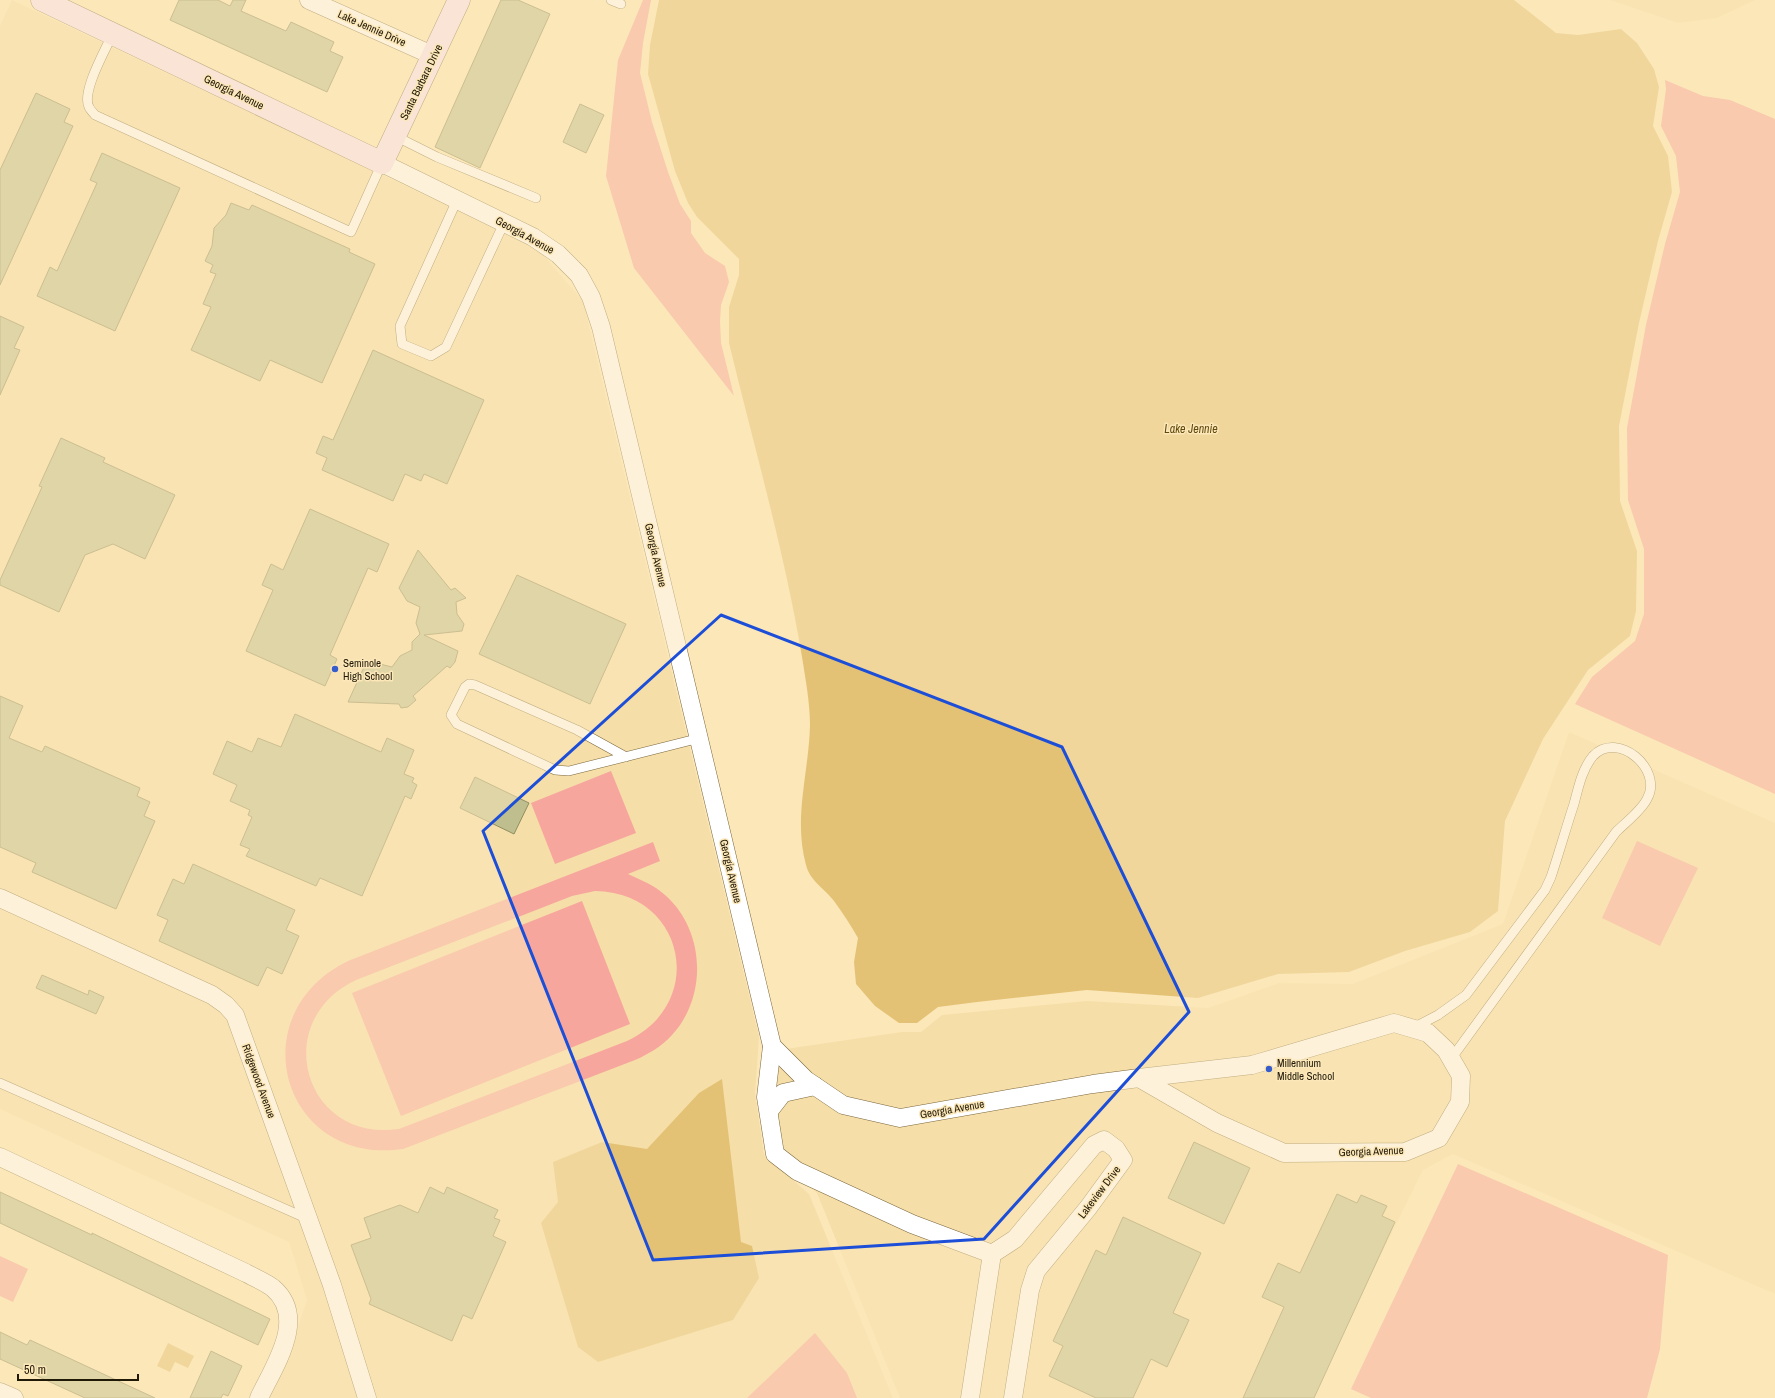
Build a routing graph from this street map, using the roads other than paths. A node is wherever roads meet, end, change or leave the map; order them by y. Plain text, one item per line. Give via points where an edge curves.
1 (42, 0) edge
2 (309, 0) edge
3 (459, 0) edge
4 (611, 0) edge
5 (620, 4) dead end
6 (113, 33) junction
7 (434, 56) junction
8 (395, 136) junction
9 (382, 163) junction
10 (536, 198) dead end
11 (457, 200) junction
12 (504, 223) junction
13 (700, 738) junction
14 (626, 757) junction
15 (0, 898) edge
16 (1412, 1029) junction
17 (772, 1046) junction
18 (1452, 1059) junction
19 (1139, 1078) junction
20 (0, 1083) edge
21 (815, 1086) junction
22 (769, 1111) junction
23 (0, 1157) edge
24 (309, 1220) junction
25 (992, 1254) junction
26 (0, 1392) edge
27 (14, 1398) edge
28 (259, 1398) edge
29 (368, 1398) edge
30 (970, 1398) edge
31 (1013, 1398) edge

1 - 6 street, Georgia Avenue
2 - 7 street, Lake Jennie Drive
3 - 7 street, Santa Barbara Drive
4 - 5 lane
6 - 9 street, Georgia Avenue
6 - 9 lane via 94,73 87,95 88,107 95,115 351,232
7 - 8 street, Santa Barbara Drive
8 - 9 street, Santa Barbara Drive
8 - 10 lane via 450,163
9 - 11 street, Georgia Avenue
11 - 12 street, Georgia Avenue
11 - 12 lane via 400,326 402,344 431,356 446,347
12 - 13 street, Georgia Avenue via 533,237 558,254 578,275 591,297 601,327
13 - 14 lane
13 - 17 street, Georgia Avenue
14 - 14 lane via 569,771 555,770 457,724 451,715 465,687 469,684 475,685 577,730
15 - 24 street, Ridgewood Avenue via 212,995 226,1005 236,1019
16 - 18 street, Georgia Avenue via 1428,1033
16 - 18 lane via 1466,996 1545,890 1580,783 1593,756 1599,751 1614,748 1634,756 1648,771 1648,798 1612,838
16 - 19 street, Georgia Avenue via 1394,1023 1252,1065
17 - 21 street, Georgia Avenue
17 - 22 street via 766,1097
18 - 19 street, Georgia Avenue via 1461,1076 1460,1102 1439,1138 1405,1152 1284,1153 1218,1123
19 - 21 street, Georgia Avenue via 900,1118 843,1105
20 - 24 lane
21 - 22 street via 783,1093
22 - 25 street via 775,1154 797,1171 912,1224
23 - 28 street via 246,1272 272,1288 286,1305 289,1324 282,1349
24 - 29 street, Ridgewood Avenue
25 - 30 street
25 - 31 street, Lakeview Drive via 1015,1239 1094,1145 1104,1140 1116,1149 1123,1160 1088,1208 1036,1271 1030,1290
26 - 27 street

